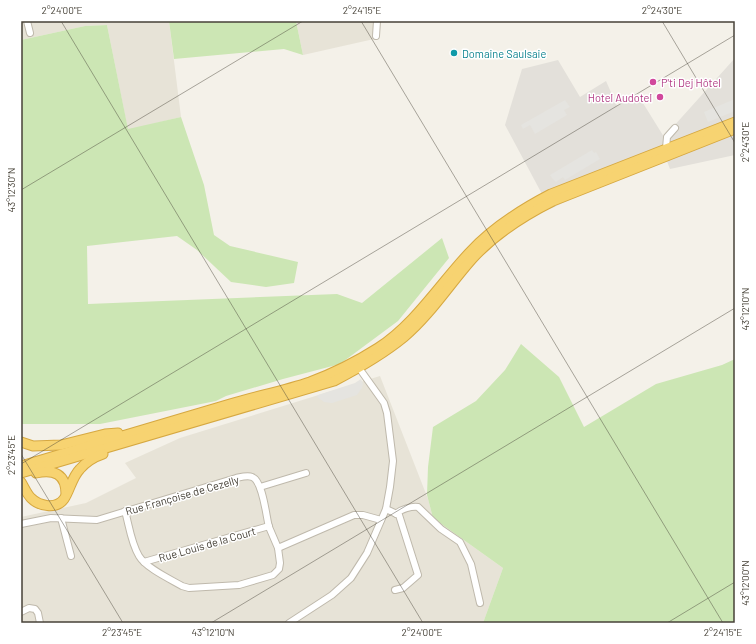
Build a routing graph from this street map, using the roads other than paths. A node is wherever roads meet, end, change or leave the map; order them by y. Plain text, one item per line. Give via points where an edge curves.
1 (26, 21) edge
2 (377, 21) edge
3 (30, 33) dead end
4 (376, 36) dead end
5 (735, 122) edge
6 (675, 128) dead end
7 (735, 129) edge
8 (666, 148) junction
9 (359, 368) junction
10 (237, 410) junction
11 (135, 432) junction
12 (21, 442) edge
13 (21, 466) edge
14 (21, 473) edge
15 (306, 473) dead end
16 (21, 481) edge
17 (260, 487) junction
18 (66, 496) junction
19 (386, 509) junction
20 (125, 511) junction
21 (396, 514) junction
22 (61, 518) junction
23 (381, 520) junction
24 (21, 524) edge
25 (269, 526) junction
26 (278, 548) junction
27 (70, 556) dead end
28 (144, 562) junction
29 (395, 590) dead end
30 (480, 604) dead end
31 (21, 612) edge
32 (40, 623) edge
33 (289, 623) edge

1 - 3 street
2 - 4 street
5 - 8 highway
6 - 8 street via 667,137
7 - 9 highway via 553,201 524,216 482,249 404,336
8 - 11 highway via 550,194 500,224 468,254 424,307 380,347 356,362 308,383
9 - 10 highway via 334,381
9 - 19 street via 384,403 387,412 393,461
10 - 14 highway
10 - 18 highway via 94,458 78,470
11 - 12 highway via 105,434 61,445 33,446
11 - 13 highway
15 - 17 street
16 - 18 highway via 30,497 45,506 54,506
16 - 18 highway via 43,471 53,472 61,476 65,483
17 - 20 street, Rue Françoise de Cezelly via 253,477 236,478
17 - 25 street
19 - 21 street
19 - 23 street
20 - 22 street, Rue Françoise de Cezelly via 97,520
20 - 28 street via 135,547
21 - 29 street via 401,520 418,575 403,588
21 - 30 street via 399,510 418,507 441,529 460,542 471,564
22 - 24 street, Rue Françoise de Cezelly
22 - 27 street
23 - 26 street via 363,514 354,515
23 - 33 street via 367,553 351,578 332,595
25 - 26 street
25 - 28 street, Rue Louis de la Court
26 - 28 street via 279,569 273,575 239,585 189,588
31 - 32 street via 29,608 35,609

